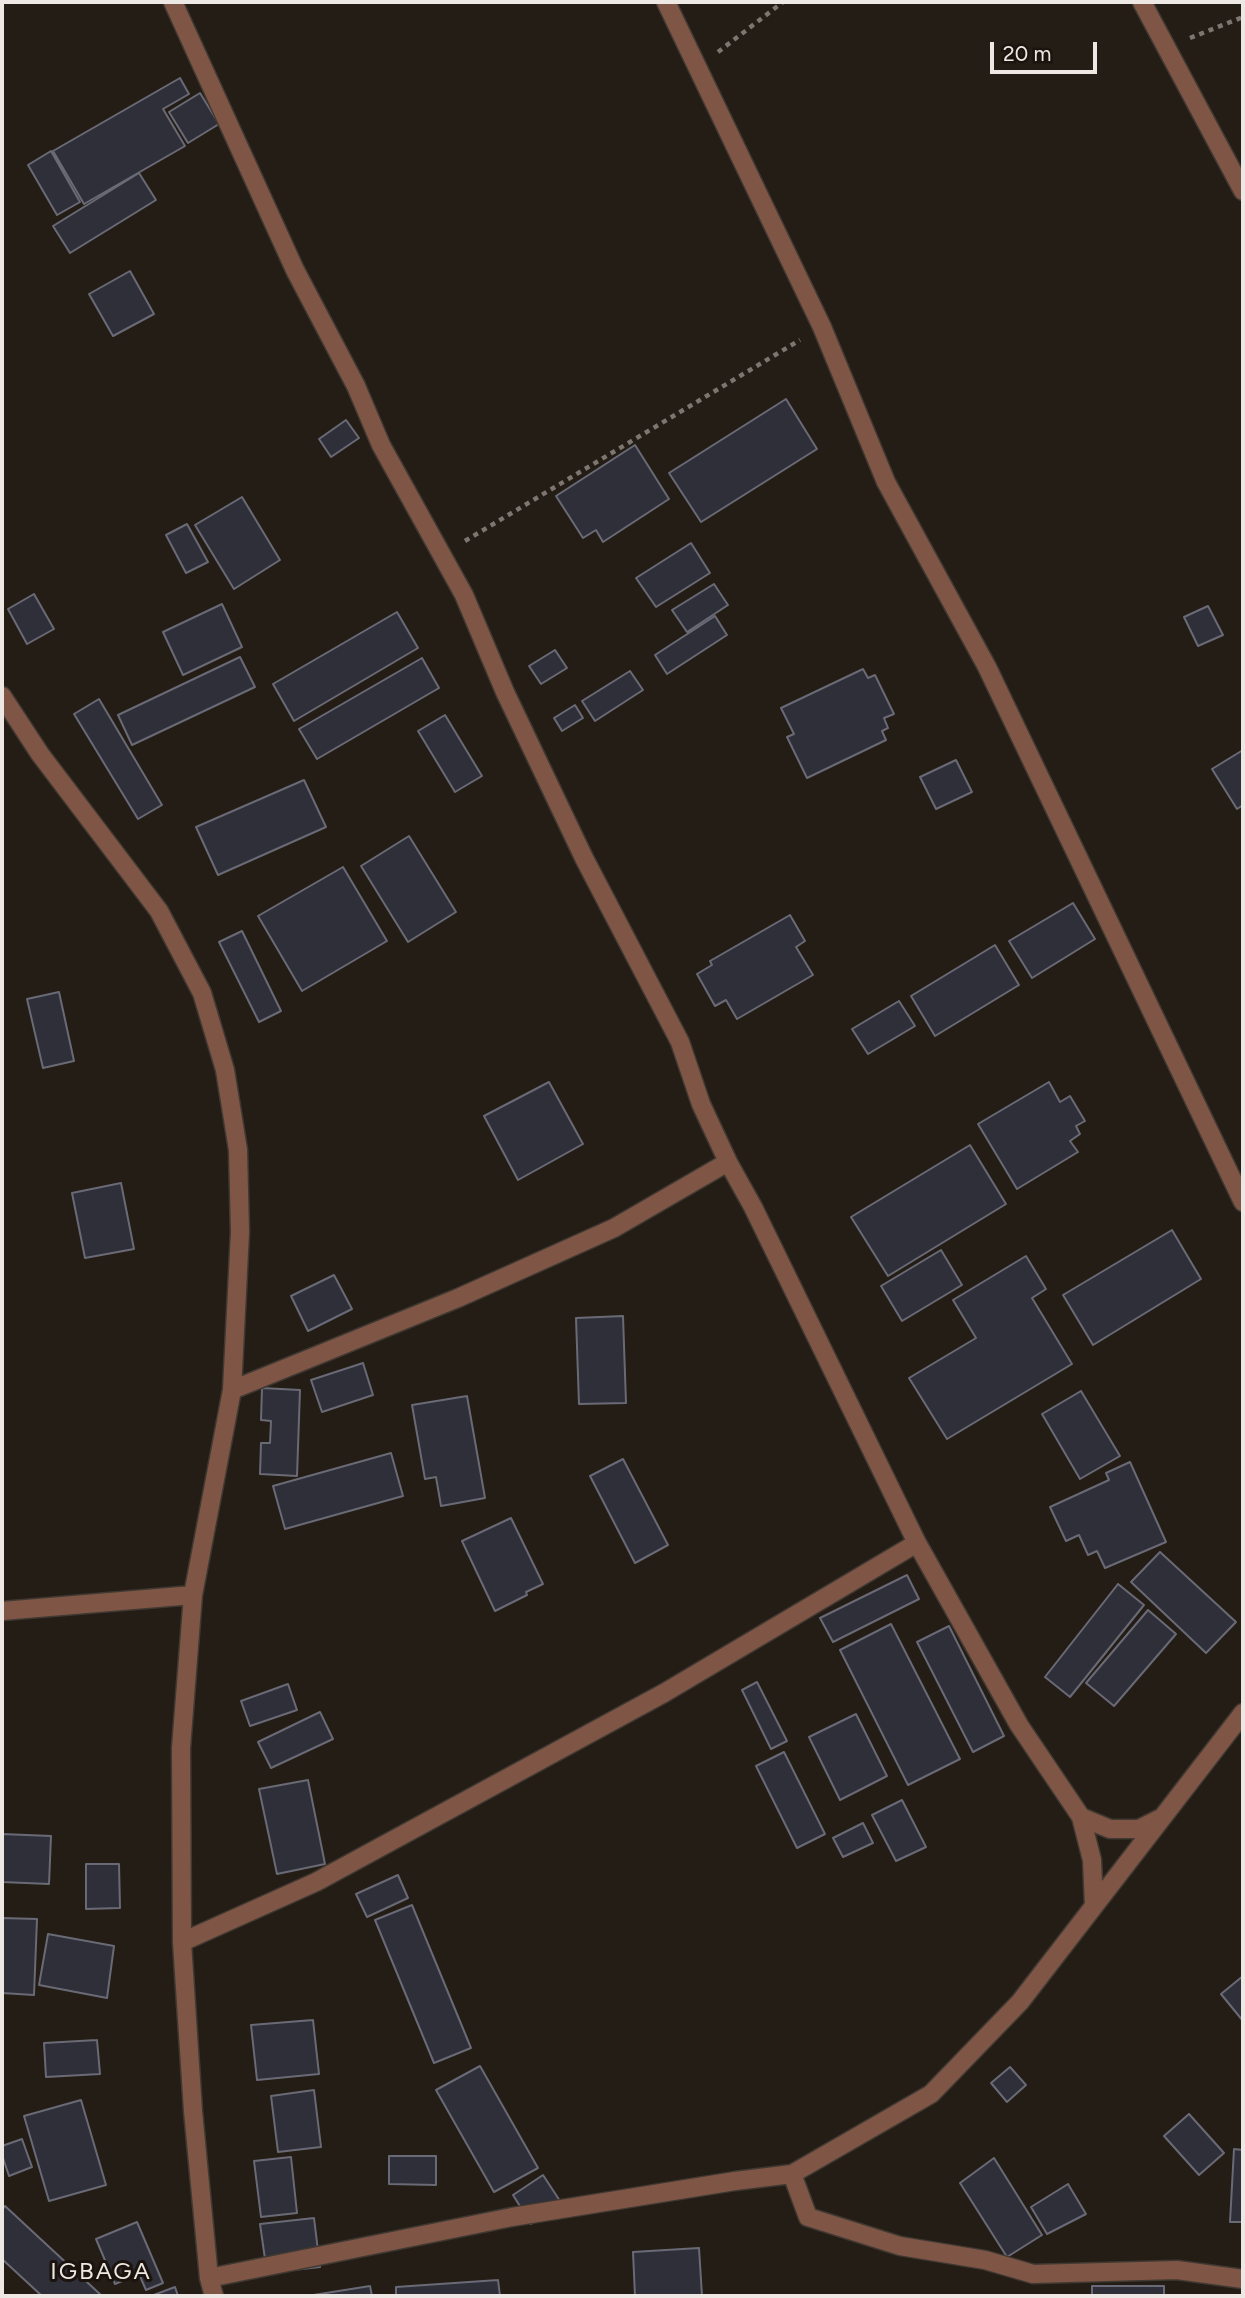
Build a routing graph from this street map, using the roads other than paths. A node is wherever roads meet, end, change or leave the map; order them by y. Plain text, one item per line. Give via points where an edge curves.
1 (173, 2) edge
2 (666, 2) edge
3 (1142, 2) edge
4 (1243, 191) edge
5 (2, 696) edge
6 (728, 1162) junction
7 (1243, 1202) edge
8 (232, 1390) junction
9 (917, 1543) junction
10 (194, 1595) junction
11 (2, 1611) edge
12 (1243, 1713) edge
13 (1165, 1815) junction
14 (1081, 1817) junction
15 (1094, 1906) junction
16 (182, 1942) junction
17 (792, 2174) junction
18 (1243, 2279) edge
19 (212, 2287) edge

1 - 6 street via 295,270 381,444 444,554 579,846 680,1042 701,1104
2 - 7 street via 822,327 886,482 987,667
3 - 4 street
5 - 8 street via 40,754 159,911 202,993 225,1070 238,1150 240,1232
6 - 8 street via 614,1228 458,1298
6 - 9 street
8 - 10 street
9 - 14 street via 1018,1725
9 - 16 street via 616,1719 316,1881
10 - 11 street
10 - 16 street via 181,1748
12 - 13 street
13 - 14 street via 1139,1829 1110,1829
13 - 15 street
14 - 15 street via 1092,1860
15 - 17 street via 1020,2002 931,2094
16 - 19 street via 193,2111
17 - 18 street via 808,2217 900,2246 985,2260 1033,2274 1177,2270
17 - 19 street via 512,2217

